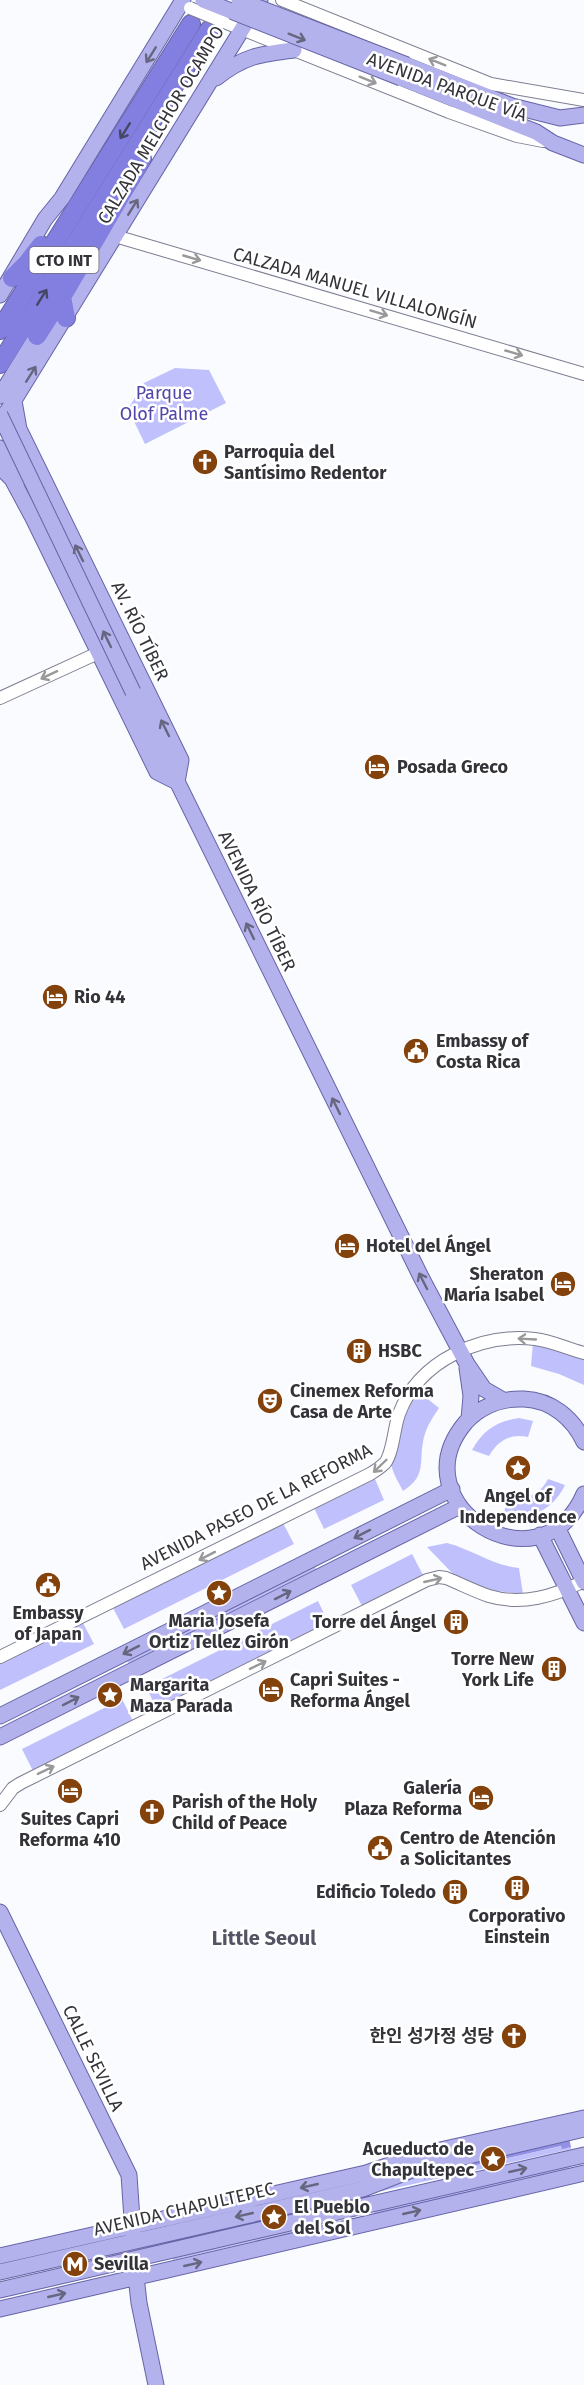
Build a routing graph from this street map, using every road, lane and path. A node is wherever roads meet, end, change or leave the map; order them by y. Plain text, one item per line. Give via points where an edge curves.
1 (212, 0) edge
2 (239, 0) edge
3 (260, 0) edge
4 (286, 2) edge
5 (187, 6) edge
6 (217, 26) junction
7 (354, 28) junction
8 (242, 29) junction
9 (271, 41) junction
10 (294, 50) junction
11 (336, 67) junction
12 (175, 68) junction
13 (404, 72) junction
14 (209, 83) junction
15 (584, 100) edge
16 (584, 116) edge
17 (553, 143) junction
18 (584, 155) edge
19 (74, 212) junction
20 (115, 236) junction
21 (12, 278) junction
22 (0, 295) edge
23 (62, 297) junction
24 (63, 322) junction
25 (0, 330) edge
26 (37, 336) junction
27 (0, 364) edge
28 (584, 374) edge
29 (7, 398) edge
30 (0, 415) edge
31 (0, 423) edge
32 (0, 448) edge
33 (0, 467) edge
34 (35, 491) junction
35 (55, 503) junction
36 (33, 519) junction
37 (98, 653) junction
38 (0, 698) edge
39 (177, 782) junction
40 (584, 1353) edge
41 (464, 1358) junction
42 (504, 1400) junction
43 (469, 1419) junction
44 (580, 1426) edge
45 (584, 1442) edge
46 (452, 1489) junction
47 (584, 1494) edge
48 (460, 1506) junction
49 (557, 1527) junction
50 (540, 1535) junction
51 (584, 1582) edge
52 (567, 1590) junction
53 (584, 1623) edge
54 (0, 1658) edge
55 (0, 1716) edge
56 (0, 1737) edge
57 (0, 1805) edge
58 (0, 1912) edge
59 (584, 2118) edge
60 (584, 2129) edge
61 (500, 2143) junction
62 (584, 2155) edge
63 (584, 2173) edge
64 (133, 2233) junction
65 (69, 2240) junction
66 (104, 2247) junction
67 (0, 2256) edge
68 (135, 2259) junction
69 (0, 2272) edge
70 (136, 2277) junction
71 (0, 2290) edge
72 (0, 2309) edge
73 (156, 2385) edge

1 - 5 main road, bridge
2 - 13 main road, bridge
3 - 8 main road, CALZADA MELCHOR OCAMPO / CTO INT
4 - 7 street, AVENIDA PARQUE VÍA
4 - 9 street via 275,7 267,19
5 - 6 street, AVENIDA PARQUE VÍA, bridge
5 - 12 highway, CTO INT
5 -> 13 main road, bridge
5 -> 21 main road, CTO INT via 45,219
6 - 8 street, AVENIDA PARQUE VÍA
6 - 12 highway, CTO INT
7 - 11 street via 362,39 360,57
15 -> 7 street, AVENIDA PARQUE VÍA via 491,84
8 - 9 street, AVENIDA PARQUE VÍA
8 - 14 main road, CALZADA MELCHOR OCAMPO / CTO INT
9 - 10 street, AVENIDA PARQUE VÍA
10 - 11 street, AVENIDA PARQUE VÍA
10 - 14 main road via 235,63
11 -> 17 street, AVENIDA PARQUE VÍA via 517,136
12 -> 19 highway, CTO INT
12 - 23 highway via 180,94
27 -> 12 highway, CTO INT via 150,125
13 - 16 main road, AVENIDA PARQUE VÍA via 560,118
13 - 17 main road, AVENIDA PARQUE VÍA
20 -> 14 main road, CALZADA MELCHOR OCAMPO / CTO INT
17 - 18 main road
19 - 21 highway via 48,235
19 - 25 highway, CTO INT
20 - 24 main road, CALZADA MELCHOR OCAMPO / CTO INT
20 -> 28 street, CALZADA MANUEL VILLALONGÍN
21 - 22 main road, CTO INT
23 - 24 highway
23 - 26 highway
24 - 26 main road
29 -> 24 main road, CALZADA MELCHOR OCAMPO / CTO INT
26 - 29 main road
29 - 31 main road, CALZADA MELCHOR OCAMPO / CTO INT
29 - 35 main road
30 - 34 main road, bridge
32 - 34 main road
33 - 36 main road, AVENIDA RÍO TÍBER via 12,479
39 -> 34 main road, bridge
35 - 36 main road
39 -> 35 main road, AV. RÍO TÍBER via 181,760
36 - 37 main road, AVENIDA RÍO TÍBER
37 -> 38 street
37 - 39 main road, AVENIDA RÍO TÍBER via 157,772
41 -> 39 main road, AVENIDA RÍO TÍBER
40 -> 41 street, AVENIDA PASEO DE LA REFORMA via 517,1338 486,1342
41 - 42 main road, AVENIDA RÍO TÍBER via 484,1389
41 - 43 main road, AVENIDA RÍO TÍBER via 471,1396
41 -> 54 street, AVENIDA PASEO DE LA REFORMA via 425,1374 407,1396 386,1462 370,1474
42 - 43 main road
42 - 44 main road via 526,1399 549,1405
43 - 46 main road via 457,1435 450,1456
44 - 45 main road
46 - 48 main road
46 -> 55 main road
47 - 49 main road via 570,1517
48 - 50 main road via 477,1525 497,1535
56 -> 48 main road
49 - 50 main road
49 - 51 main road
50 - 52 main road
51 - 52 street
52 - 53 main road
57 -> 52 street via 21,1783 427,1580 446,1578 504,1599 538,1598
58 - 64 main road, CALLE SEVILLA via 129,2175
59 - 61 main road, AVENIDA CHAPULTEPEC
60 - 61 main road, AVENIDA CHAPULTEPEC
61 -> 64 main road, AVENIDA CHAPULTEPEC via 363,2189
68 -> 62 main road, AVENIDA CHAPULTEPEC
70 -> 63 main road
64 - 65 main road, AVENIDA CHAPULTEPEC
64 - 66 main road, AVENIDA CHAPULTEPEC
64 - 68 main road, CALLE SEVILLA
65 - 66 main road
65 - 67 main road, AVENIDA CHAPULTEPEC
66 - 69 main road, AVENIDA CHAPULTEPEC
68 - 70 main road, CALLE SEVILLA
68 - 71 main road, AVENIDA CHAPULTEPEC
72 -> 70 main road
70 - 73 main road, CALLE SEVILLA

